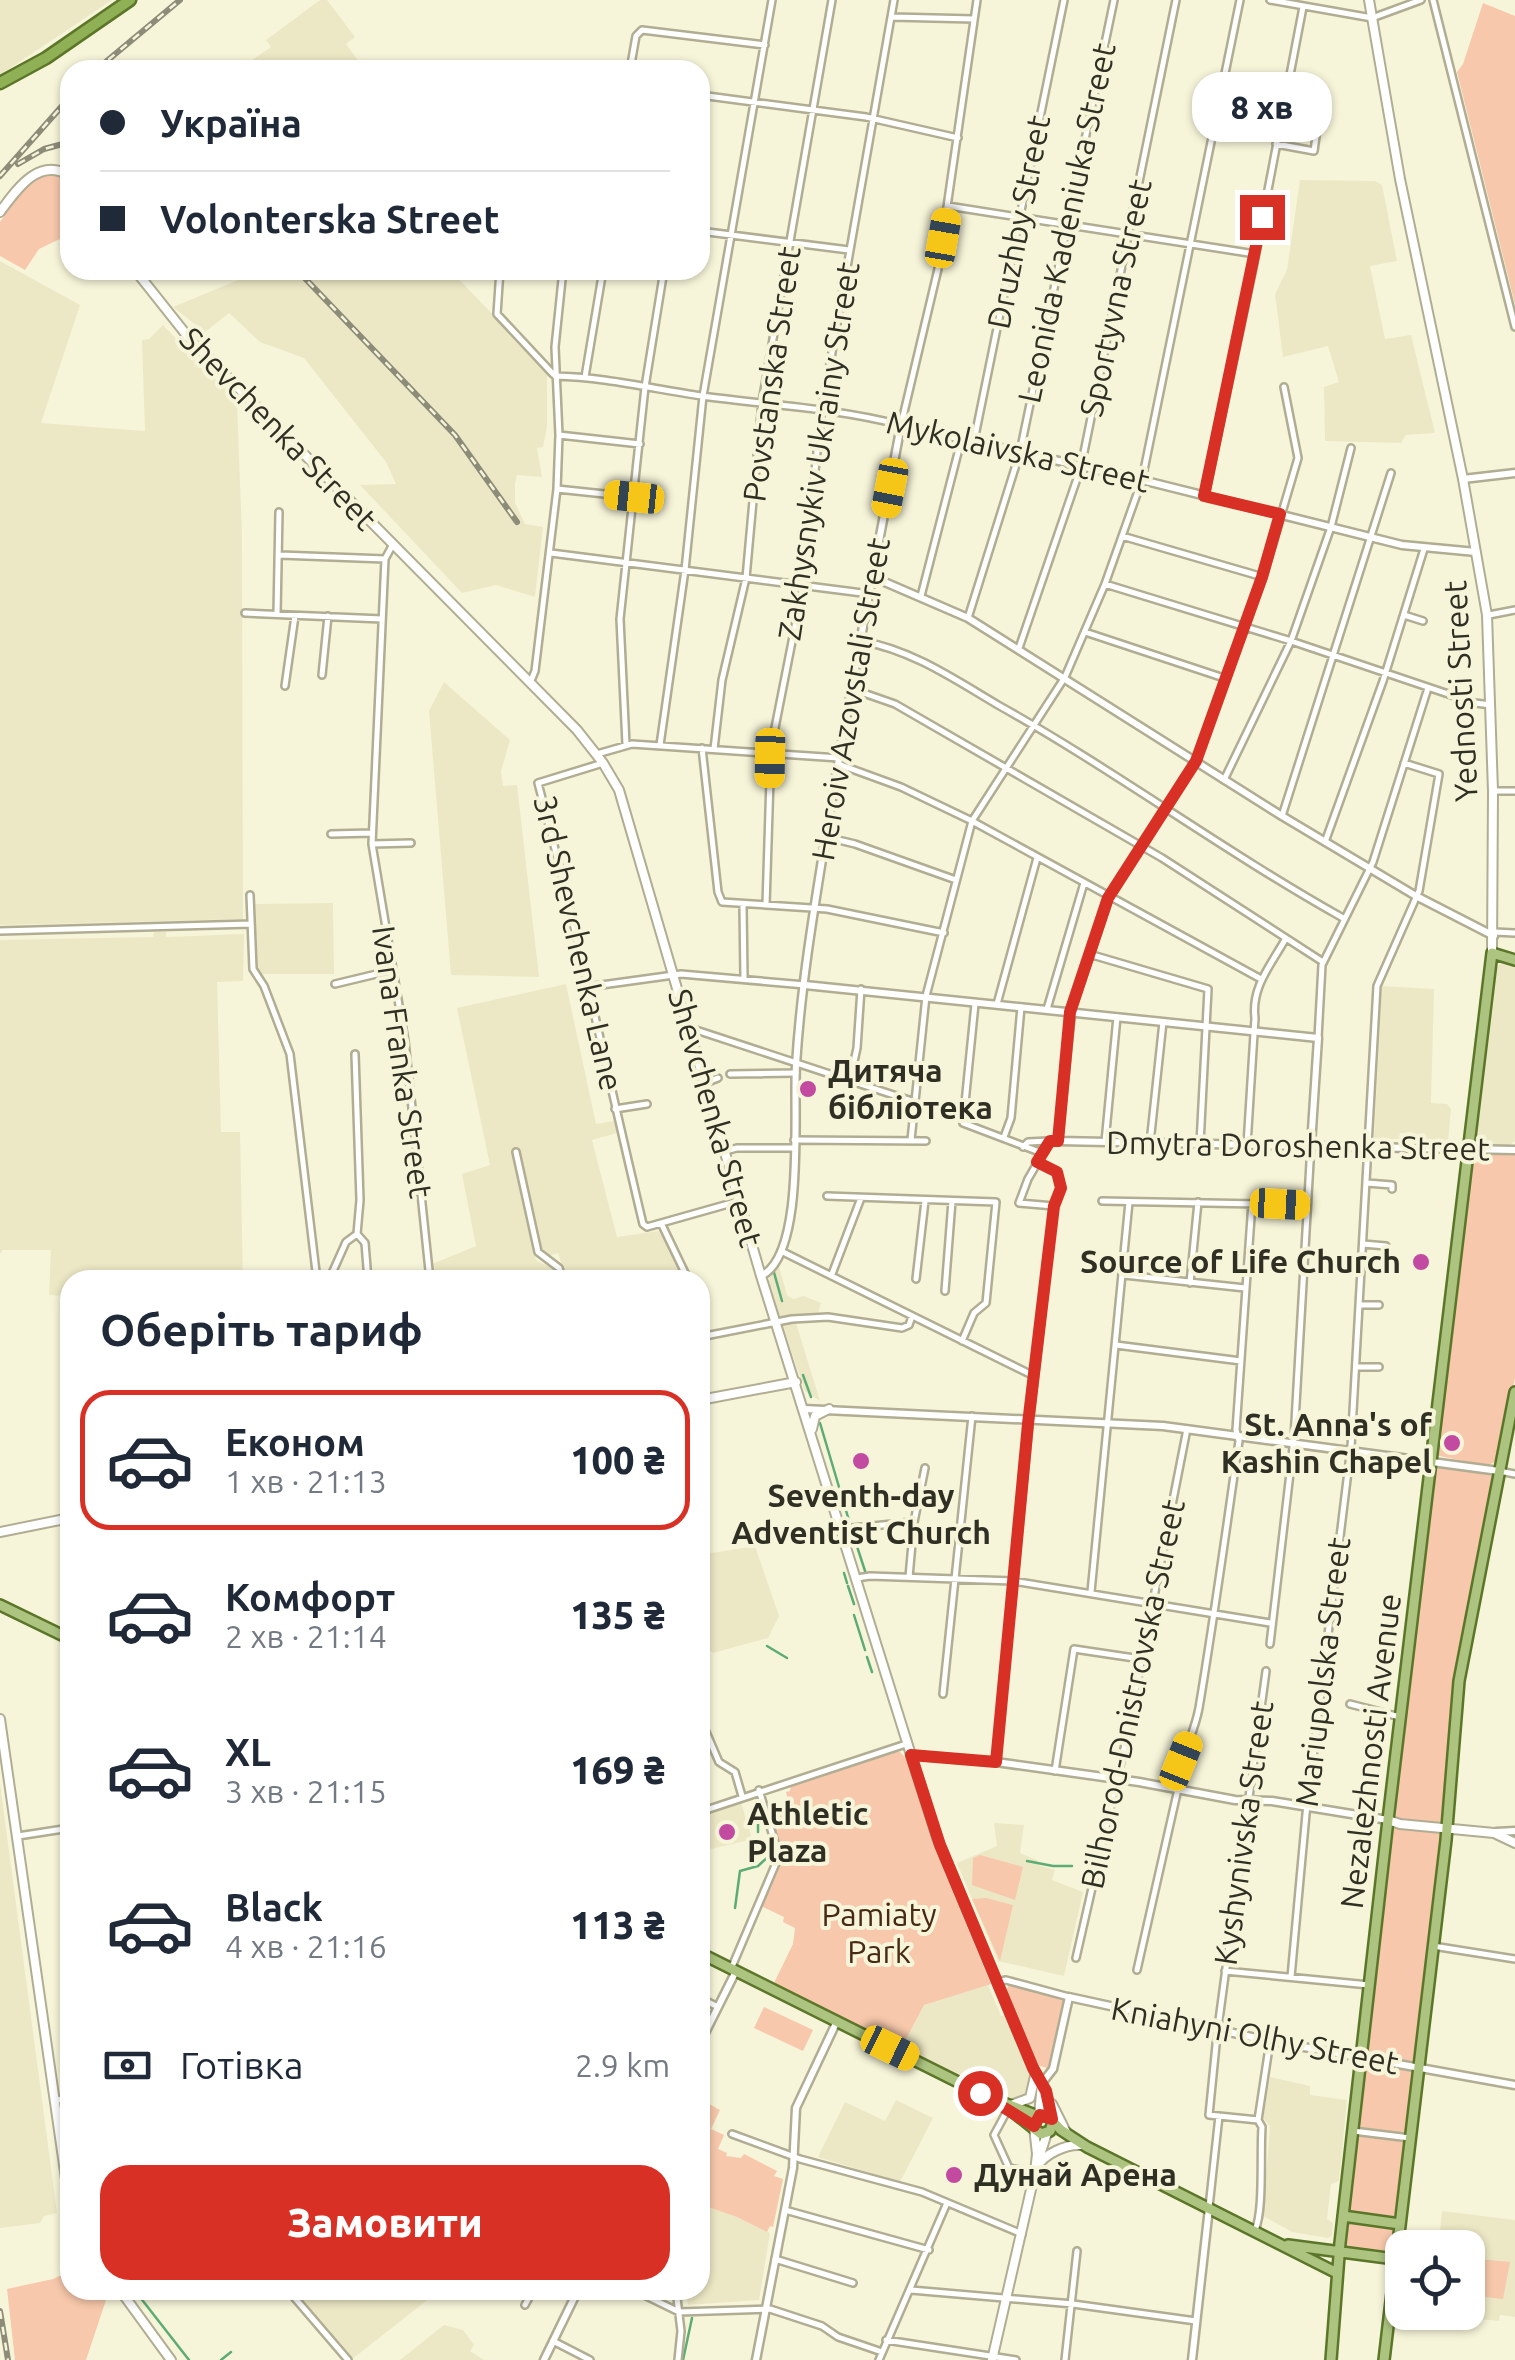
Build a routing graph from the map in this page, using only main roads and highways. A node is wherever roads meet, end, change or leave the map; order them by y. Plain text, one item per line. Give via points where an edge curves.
1 (130, 0) edge
2 (1369, 0) edge
3 (0, 83) edge
4 (60, 172) edge
5 (0, 212) edge
6 (144, 280) edge
7 (1492, 953) junction
8 (1515, 960) edge
9 (1470, 1148) joint
10 (787, 1356) junction
11 (796, 1382) junction
12 (769, 1387) junction
13 (1515, 1392) edge
14 (710, 1398) edge
15 (829, 1409) road end
16 (812, 1434) junction
17 (60, 1520) edge
18 (0, 1532) edge
19 (0, 1604) edge
20 (60, 1634) edge
21 (0, 1720) edge
22 (1388, 1820) junction
23 (1447, 1827) junction
24 (1514, 1839) edge
25 (710, 1959) edge
26 (1042, 2087) junction
27 (1009, 2107) junction
28 (1052, 2120) junction
29 (1036, 2121) junction
30 (60, 2125) edge
31 (1047, 2133) junction
32 (1067, 2133) junction
33 (1084, 2146) junction
34 (1036, 2148) junction
35 (1035, 2172) junction
36 (1343, 2216) junction
37 (1400, 2224) junction
38 (1399, 2230) edge
39 (1280, 2244) junction
40 (1340, 2251) junction
41 (1385, 2257) edge
42 (1337, 2274) junction
43 (127, 2300) edge
44 (1388, 2330) edge
45 (993, 2358) edge
46 (171, 2360) edge
47 (1331, 2360) edge
48 (1384, 2360) edge

1 - 3 highway
2 - 7 main road, Yednosti Street via 1487,615
4 - 5 main road via 32,176
6 - 10 main road, Shevchenka Street via 189,338 603,763 628,814
7 - 8 main road
7 - 9 main road, Yednosti Street
9 - 22 main road, Nezalezhnosti Avenue
10 - 11 main road, Shevchenka Street
10 - 12 main road via 786,1375
11 - 12 main road
11 - 16 main road, Shevchenka Street
12 - 14 main road
13 - 23 main road via 1460,1669
15 - 16 main road via 815,1416
16 - 26 main road, Shevchenka Street via 937,1838
17 - 18 main road
19 - 20 main road
21 - 30 main road
22 - 23 main road
22 - 36 main road, Nezalezhnosti Avenue
23 - 24 main road
23 - 37 main road
25 - 27 main road
26 - 27 main road
26 - 28 main road
26 - 29 main road
26 - 32 main road
27 - 29 main road
27 - 34 main road
28 - 29 main road
28 - 31 main road
28 - 32 main road
29 - 31 main road via 1038,2133
29 - 34 main road
31 - 33 main road
31 - 35 main road
32 - 33 main road
33 - 35 main road via 1070,2145 1042,2159
33 - 39 main road
34 - 35 main road
35 - 45 main road
36 - 37 main road
36 - 40 main road, Nezalezhnosti Avenue
37 - 38 main road
39 - 40 main road
39 - 42 main road
40 - 41 main road
40 - 42 main road, Nezalezhnosti Avenue
42 - 47 main road, Nezalezhnosti Avenue
43 - 46 main road
44 - 48 main road

